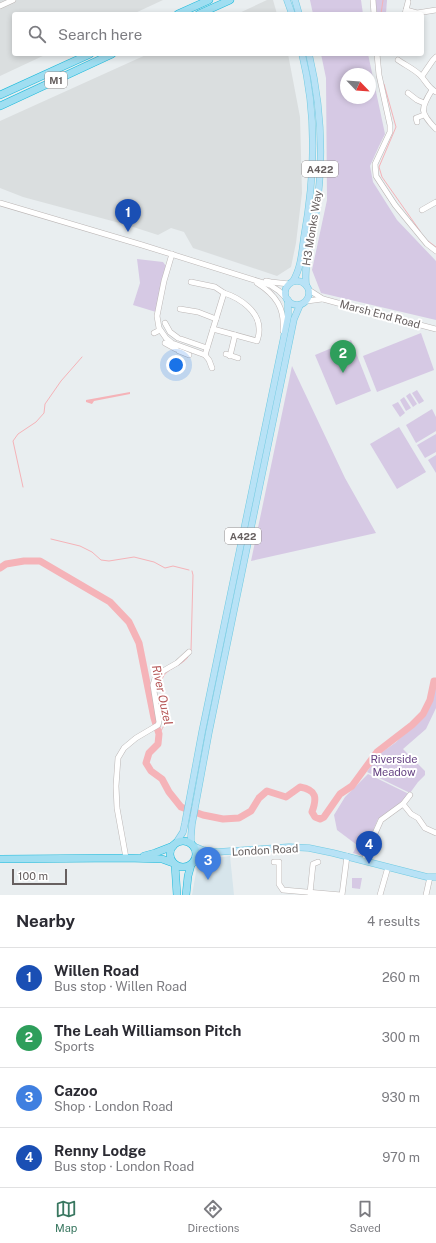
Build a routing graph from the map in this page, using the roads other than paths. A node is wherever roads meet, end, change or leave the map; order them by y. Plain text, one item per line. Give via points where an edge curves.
1 (14, 0) edge
2 (209, 0) edge
3 (230, 0) edge
4 (295, 0) edge
5 (373, 0) edge
6 (288, 2) edge
7 (408, 2) dead end
8 (0, 6) edge
9 (436, 10) edge
10 (182, 12) edge
11 (204, 12) edge
12 (291, 12) edge
13 (298, 12) edge
14 (374, 12) edge
15 (406, 12) edge
16 (423, 12) edge
17 (86, 56) edge
18 (108, 56) edge
19 (302, 56) edge
20 (309, 56) edge
21 (377, 56) edge
22 (436, 57) edge
23 (398, 60) dead end
24 (422, 76) junction
25 (434, 91) edge
26 (408, 93) dead end
27 (0, 95) edge
28 (424, 103) junction
29 (0, 106) edge
30 (424, 115) junction
31 (414, 119) dead end
32 (436, 129) edge
33 (436, 202) edge
34 (0, 203) edge
35 (422, 210) dead end
36 (436, 251) edge
37 (172, 254) junction
38 (251, 279) junction
39 (191, 282) dead end
40 (291, 283) junction
41 (306, 284) junction
42 (309, 290) junction
43 (224, 293) junction
44 (323, 298) junction
45 (288, 300) junction
46 (307, 301) junction
47 (300, 305) junction
48 (180, 308) dead end
49 (216, 319) junction
50 (165, 323) dead end
51 (213, 329) junction
52 (436, 329) edge
53 (160, 330) junction
54 (169, 331) junction
55 (154, 333) dead end
56 (163, 335) junction
57 (235, 335) junction
58 (164, 343) dead end
59 (171, 345) junction
60 (207, 348) junction
61 (281, 350) junction
62 (182, 351) junction
63 (205, 355) junction
64 (238, 358) dead end
65 (212, 368) dead end
66 (189, 652) dead end
67 (197, 773) junction
68 (410, 794) dead end
69 (403, 804) junction
70 (436, 833) edge
71 (174, 844) junction
72 (192, 845) junction
73 (217, 852) junction
74 (347, 856) junction
75 (126, 858) junction
76 (0, 859) edge
77 (364, 860) junction
78 (274, 862) dead end
79 (313, 862) dead end
80 (174, 864) junction
81 (192, 864) junction
82 (388, 867) junction
83 (433, 877) edge
84 (310, 892) junction
85 (281, 893) edge
86 (177, 895) edge
87 (186, 895) edge
88 (341, 895) edge
89 (380, 895) edge
90 (426, 895) edge

1 - 8 street
2 - 10 highway
3 - 11 highway
4 - 13 main road
5 - 14 street
6 - 12 main road
7 - 15 street
9 - 16 street
17 - 27 highway, M1
18 - 29 highway, M1
19 - 40 main road, H3 Monks Way / A422 via 310,100 313,168 299,268
20 - 41 main road, H3 Monks Way / A422 via 317,100 320,169 316,211 305,270
21 - 36 street via 390,132 376,164 376,176 426,244
22 - 24 street
23 - 24 street
24 - 25 street
25 - 28 street
26 - 28 street
28 - 30 street
30 - 31 street
30 - 32 street
33 - 35 street
34 - 37 street
34 - 40 street via 162,248 271,282
37 - 38 street
37 - 53 street via 157,316
38 - 45 street via 279,291
38 - 61 street via 275,298 282,311 284,320
39 - 43 street via 215,287
40 - 41 main road via 300,280
40 - 45 main road via 285,293
41 - 42 main road
42 - 44 street, Marsh End Road
42 - 46 main road
43 - 49 street
43 - 57 street via 234,296 256,316 259,332 257,341
44 - 46 street, Marsh End Road
44 - 52 street, Marsh End Road
45 - 47 main road
45 - 61 main road, A422 via 288,317
46 - 47 main road
47 - 67 main road, A422 via 294,319
48 - 49 street
49 - 51 street
50 - 54 street
51 - 57 street
51 - 60 street
53 - 55 street
53 - 56 street
54 - 56 street
54 - 60 street via 180,339
56 - 59 street
57 - 64 street via 228,355
58 - 59 street
59 - 62 street
59 - 62 street
60 - 63 street
61 - 67 main road, A422
62 - 63 street
63 - 65 street
66 - 75 street via 177,663 156,675 153,685 159,722 156,727 124,748 118,758 116,808
67 - 71 main road, A422 via 183,832
67 - 72 main road, A422 via 190,836
68 - 69 street
69 - 70 street via 425,828
69 - 77 street via 381,820
71 - 72 highway via 184,841
71 - 75 highway via 148,855
71 - 80 highway via 170,855
72 - 73 main road, London Road
72 - 81 highway via 196,854
73 - 74 main road, London Road via 298,847
73 - 81 main road, London Road
74 - 77 main road, London Road
74 - 88 street
75 - 76 highway
75 - 80 highway via 162,860
77 - 82 main road, London Road
78 - 85 street via 279,862
79 - 84 street
80 - 81 highway via 185,867
80 - 86 highway
81 - 87 highway
82 - 83 main road, London Road
82 - 89 street
83 - 90 street
84 - 85 street
84 - 88 street

